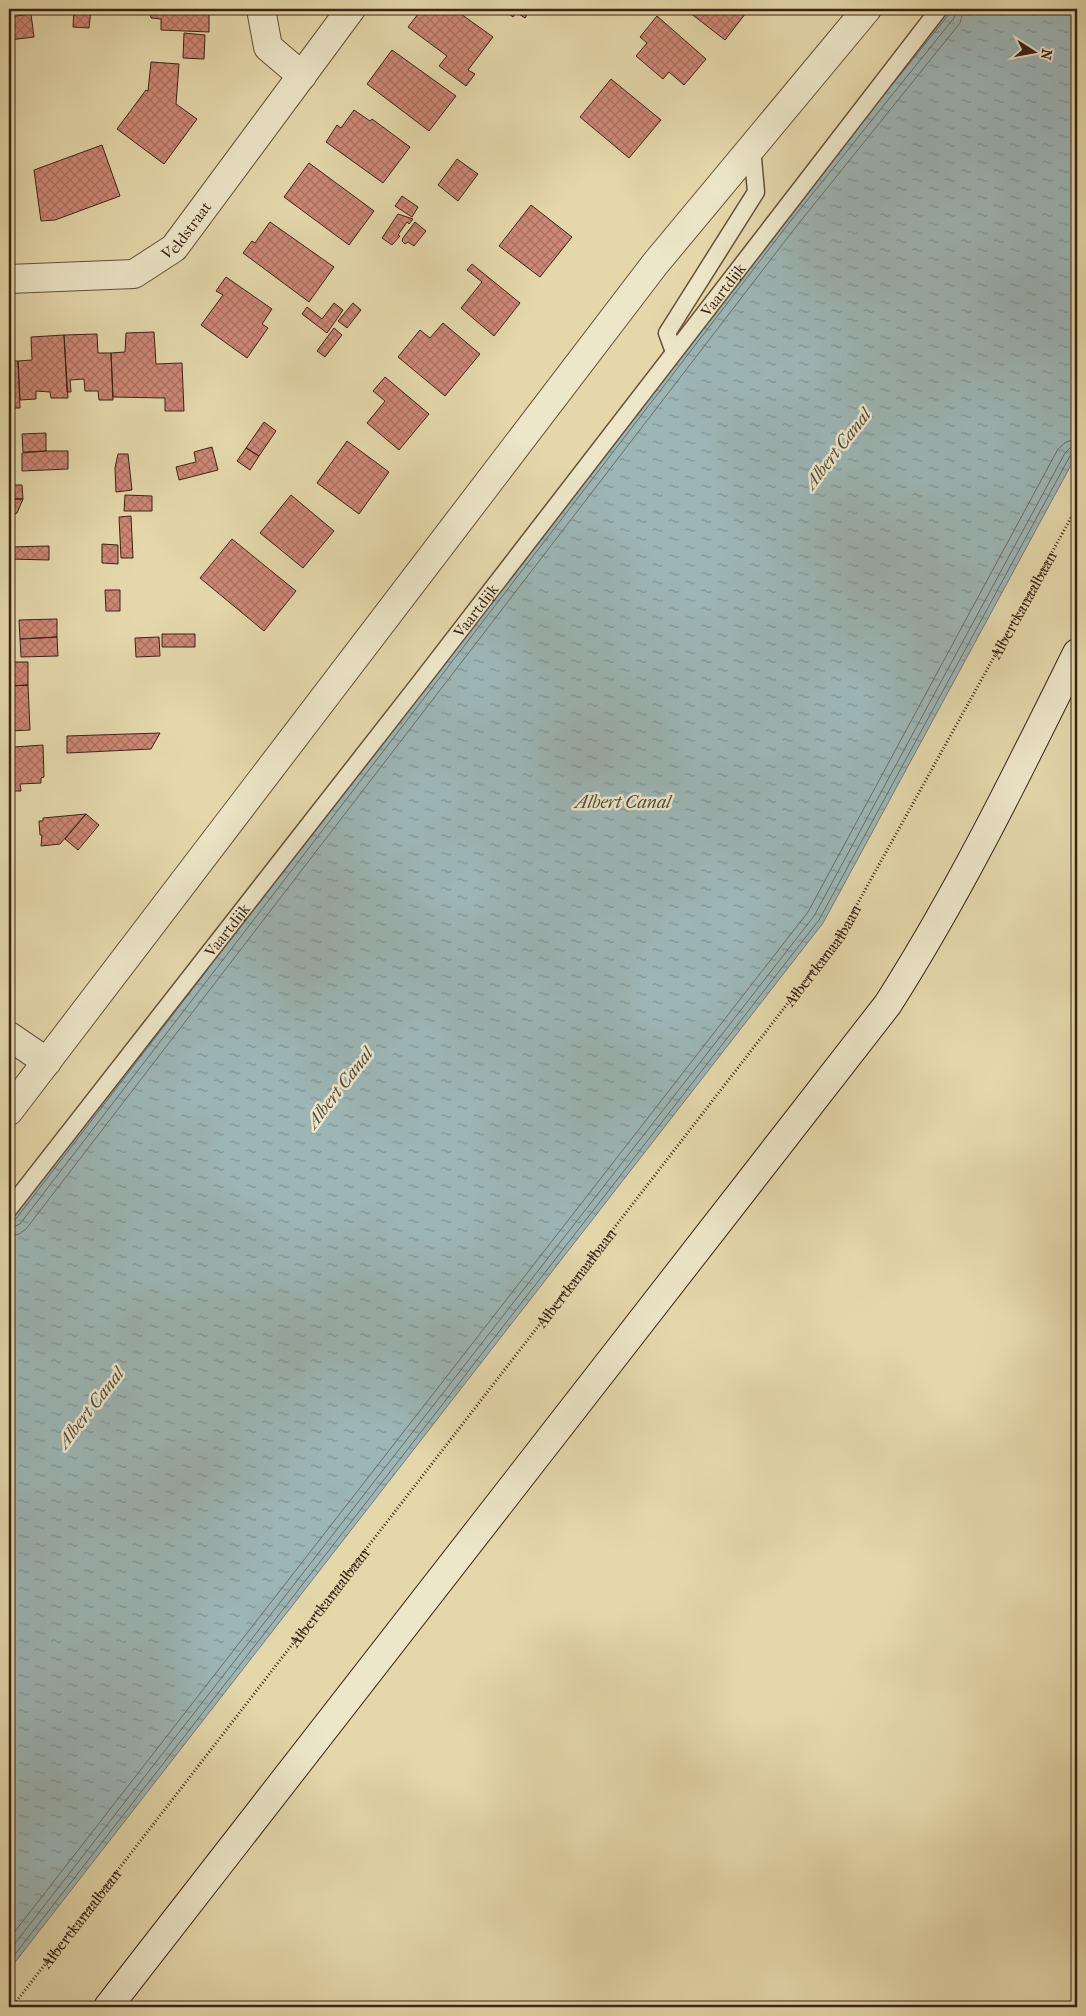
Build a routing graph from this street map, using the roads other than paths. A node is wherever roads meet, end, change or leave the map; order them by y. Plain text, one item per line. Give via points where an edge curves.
1 (261, 9) edge
2 (351, 9) edge
3 (867, 9) edge
4 (939, 9) edge
5 (302, 76) junction
6 (752, 146) junction
7 (9, 279) edge
8 (674, 352) junction
9 (1077, 653) edge
10 (9, 1036) edge
11 (47, 1062) junction
12 (9, 1110) edge
13 (9, 1209) edge
14 (108, 2007) edge

1 - 5 street via 268,46
2 - 5 street, Veldstraat
3 - 6 street
4 - 8 lane, Vaartdijk
5 - 7 street, Veldstraat via 174,248 134,274
6 - 8 lane via 756,192 667,333
6 - 11 street via 655,264
8 - 13 lane, Vaartdijk
9 - 14 street via 966,874 888,1004
10 - 11 street
11 - 12 street

